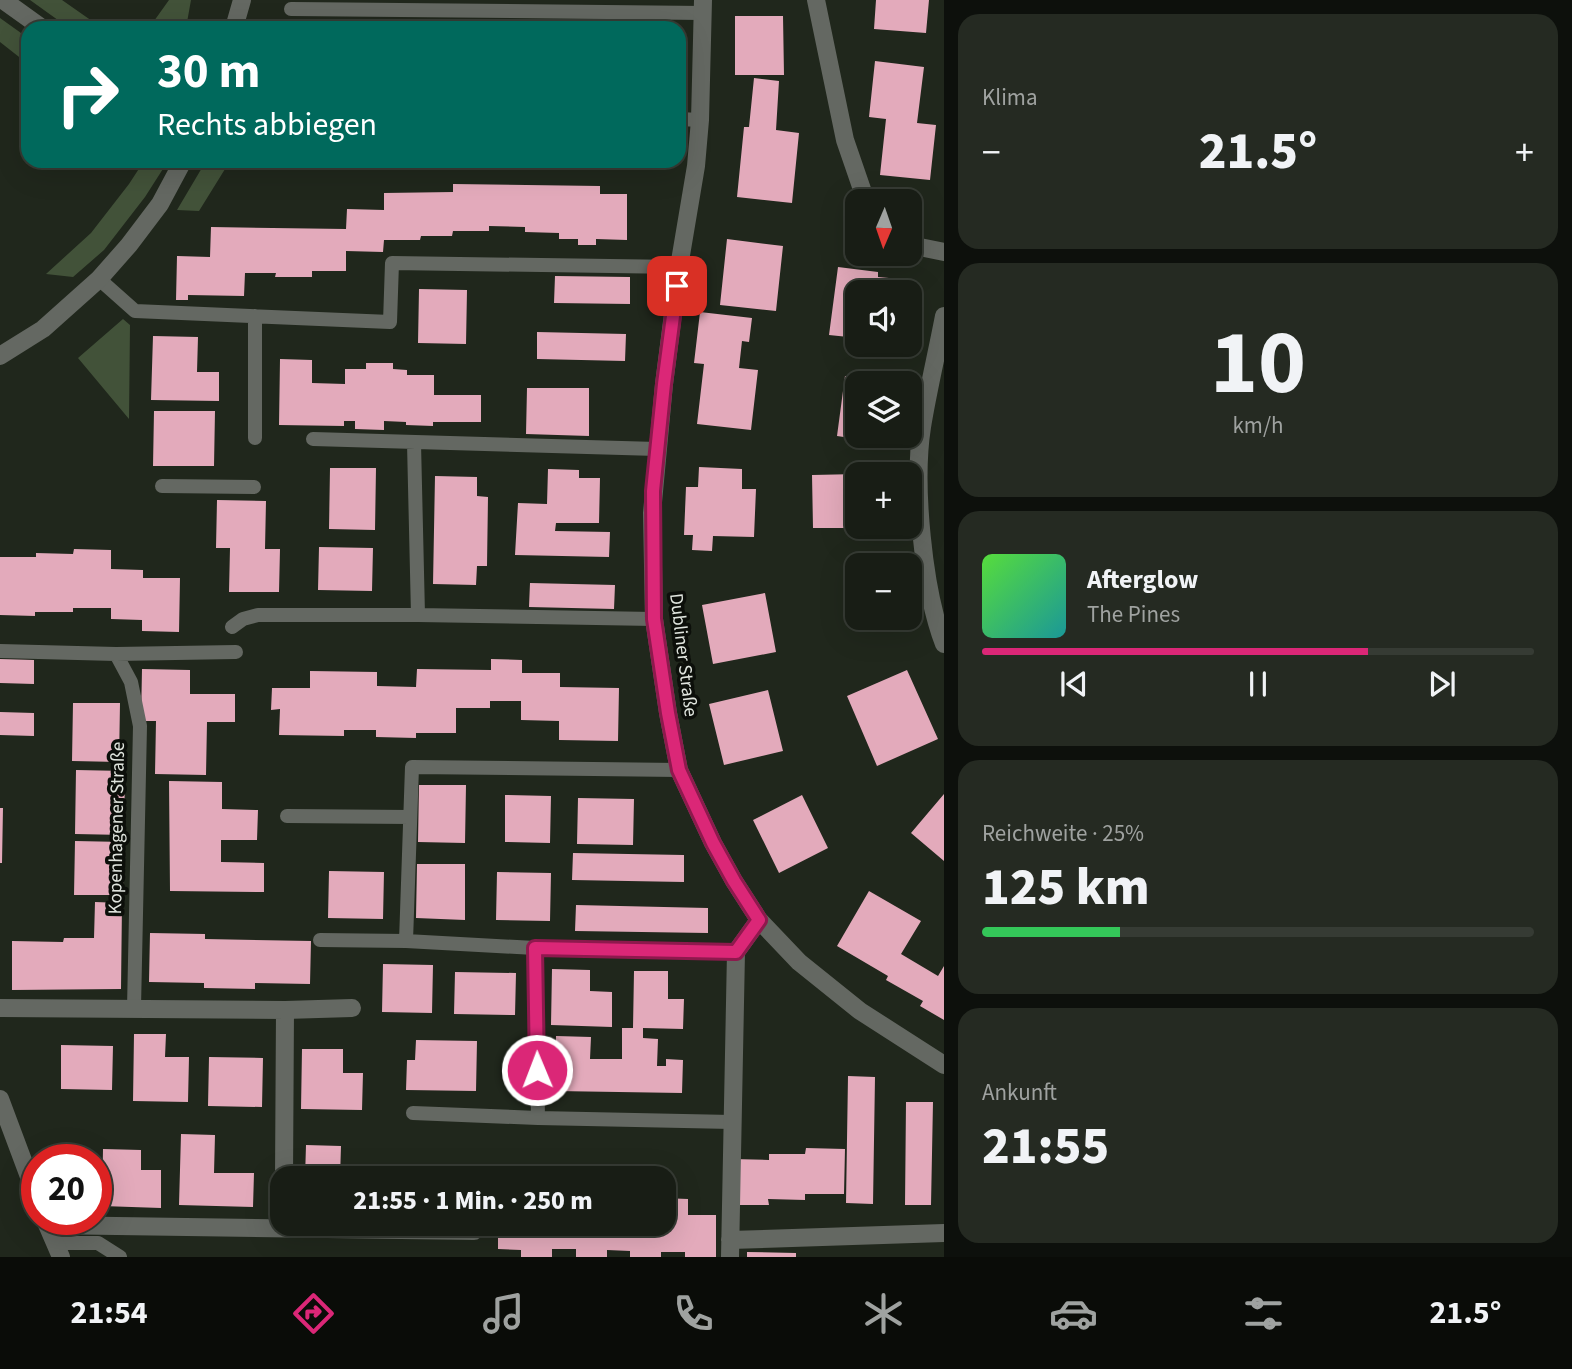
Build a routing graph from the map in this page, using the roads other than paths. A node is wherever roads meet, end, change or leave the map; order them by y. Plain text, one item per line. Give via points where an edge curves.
1 (3, 0) edge
2 (242, 0) edge
3 (816, 0) edge
4 (417, 5) edge
5 (703, 6) edge
6 (291, 9) dead end
7 (32, 21) edge
8 (236, 21) edge
9 (686, 119) edge
10 (701, 120) junction
11 (179, 168) edge
12 (862, 189) edge
13 (922, 247) edge
14 (944, 252) edge
15 (679, 267) junction
16 (99, 279) junction
17 (255, 316) junction
18 (944, 316) edge
19 (0, 356) edge
20 (255, 438) dead end
21 (313, 439) dead end
22 (414, 443) junction
23 (657, 449) junction
24 (162, 486) dead end
25 (254, 487) dead end
26 (418, 615) junction
27 (654, 619) junction
28 (232, 627) dead end
29 (944, 644) edge
30 (0, 650) edge
31 (236, 652) dead end
32 (116, 654) junction
33 (679, 770) junction
34 (288, 816) dead end
35 (410, 817) junction
36 (759, 920) junction
37 (320, 940) dead end
38 (406, 941) junction
39 (535, 948) junction
40 (736, 952) junction
41 (134, 1007) junction
42 (0, 1008) edge
43 (352, 1008) dead end
44 (285, 1010) junction
45 (944, 1065) edge
46 (0, 1099) edge
47 (413, 1113) dead end
48 (538, 1118) junction
49 (732, 1122) junction
50 (21, 1155) edge
51 (284, 1166) edge
52 (112, 1223) edge
53 (270, 1225) edge
54 (944, 1233) edge
55 (730, 1248) edge
56 (58, 1250) edge
57 (120, 1257) edge

1 - 7 street
2 - 8 street
3 - 12 street via 845,140
4 - 5 lane
4 - 6 lane
5 - 10 street, Dubliner Straße
9 - 10 lane
10 - 15 street, Dubliner Straße
11 - 16 street via 160,204
13 - 14 street
15 - 17 lane via 391,263 390,322
15 - 23 street, Dubliner Straße
16 - 17 lane via 135,311
16 - 19 street via 43,329
17 - 20 lane
18 - 29 street via 922,428 918,476 926,566
21 - 22 lane
22 - 23 lane
22 - 26 lane
23 - 27 street, Dubliner Straße via 652,513
24 - 25 lane
26 - 27 lane
26 - 28 lane via 258,615
27 - 33 street, Dubliner Straße
30 - 32 lane
31 - 32 lane
32 - 41 lane, Kopenhagener Straße via 131,682 140,726
33 - 35 lane via 412,767
33 - 36 street, Dubliner Straße via 713,843
34 - 35 lane
35 - 38 lane
36 - 40 street
36 - 45 street, Dubliner Straße via 799,962 860,1011
37 - 38 lane
38 - 39 lane
39 - 40 lane
39 - 48 lane
40 - 49 street
41 - 42 street
41 - 44 street
43 - 44 street
44 - 51 street
46 - 50 street
47 - 48 lane
48 - 49 lane
49 - 55 street
52 - 53 street
54 - 55 street
56 - 57 lane via 98,1243

